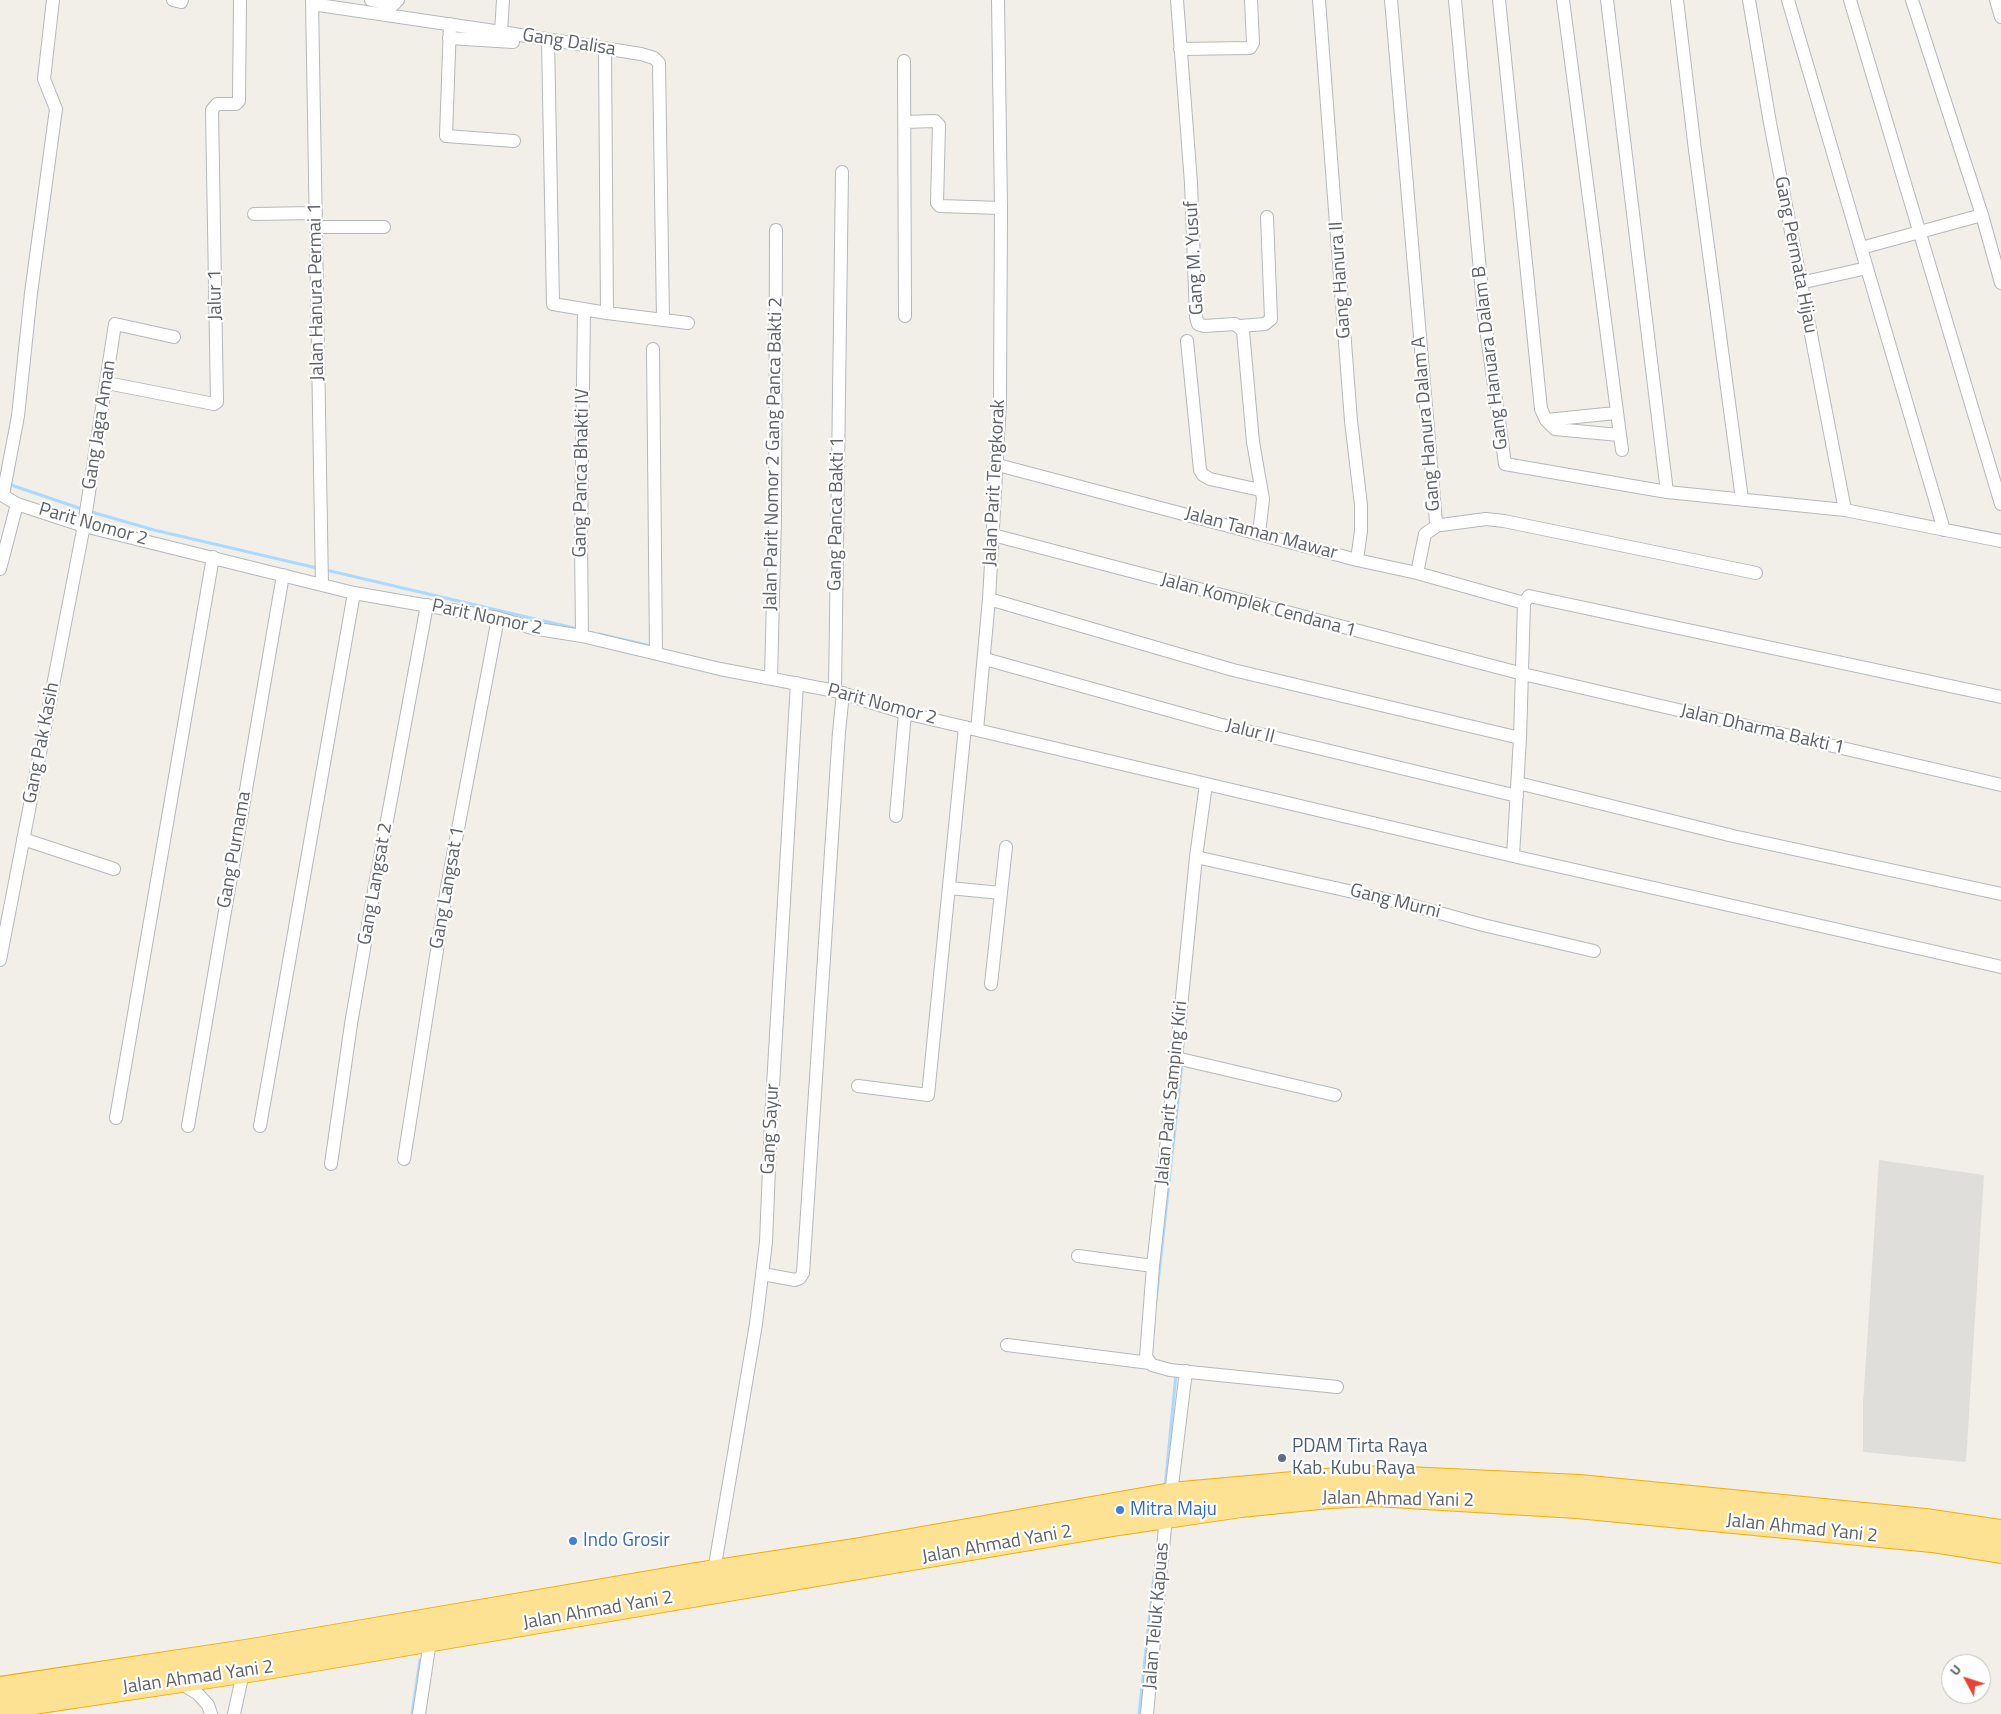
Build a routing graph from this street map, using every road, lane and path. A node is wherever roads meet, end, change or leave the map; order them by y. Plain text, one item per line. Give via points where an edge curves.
1 (53, 0) edge
2 (173, 0) edge
3 (182, 0) edge
4 (240, 0) edge
5 (371, 0) edge
6 (398, 0) edge
7 (503, 0) edge
8 (998, 0) edge
9 (1177, 0) edge
10 (1251, 0) edge
11 (1319, 0) edge
12 (1391, 0) edge
13 (1455, 0) edge
14 (1499, 0) edge
15 (1563, 0) edge
16 (1607, 0) edge
17 (1677, 0) edge
18 (1749, 0) edge
19 (1788, 0) edge
20 (1850, 0) edge
21 (1912, 0) edge
22 (1996, 0) edge
23 (312, 2) edge
24 (2001, 17) edge
25 (450, 24) junction
26 (502, 32) junction
27 (448, 38) junction
28 (548, 39) junction
29 (512, 42) dead end
30 (605, 49) junction
31 (1180, 49) junction
32 (904, 61) dead end
33 (904, 122) junction
34 (514, 141) dead end
35 (842, 172) dead end
36 (1001, 208) junction
37 (316, 212) junction
38 (254, 214) dead end
39 (1982, 215) junction
40 (1267, 217) dead end
41 (316, 227) junction
42 (384, 227) dead end
43 (776, 230) dead end
44 (1920, 232) junction
45 (1861, 248) junction
46 (1866, 268) junction
47 (1800, 283) junction
48 (2001, 283) edge
49 (584, 310) junction
50 (606, 313) junction
51 (905, 316) dead end
52 (663, 320) junction
53 (688, 323) dead end
54 (1240, 326) junction
55 (174, 337) dead end
56 (1187, 341) dead end
57 (653, 349) dead end
58 (107, 383) junction
59 (1616, 413) junction
60 (1546, 420) junction
61 (1619, 435) junction
62 (1622, 450) dead end
63 (998, 465) junction
64 (1260, 490) junction
65 (1667, 492) junction
66 (1, 494) edge
67 (1742, 499) junction
68 (17, 504) junction
69 (2001, 504) edge
70 (1845, 510) junction
71 (84, 525) junction
72 (1438, 525) junction
73 (1944, 530) junction
74 (1259, 534) junction
75 (993, 535) junction
76 (2001, 541) edge
77 (213, 557) junction
78 (1357, 560) junction
79 (0, 569) edge
80 (1417, 573) junction
81 (1756, 573) dead end
82 (283, 575) junction
83 (322, 575) junction
84 (354, 593) junction
85 (989, 600) junction
86 (1524, 603) junction
87 (426, 605) junction
88 (498, 618) junction
89 (582, 636) junction
90 (656, 653) junction
91 (985, 659) junction
92 (1523, 674) junction
93 (771, 678) junction
94 (798, 683) junction
95 (839, 692) junction
96 (2001, 697) edge
97 (905, 713) junction
98 (971, 728) junction
99 (1520, 738) junction
100 (1206, 784) junction
101 (2001, 785) edge
102 (1517, 790) junction
103 (896, 816) dead end
104 (23, 839) junction
105 (1006, 847) dead end
106 (1513, 856) junction
107 (1196, 857) junction
108 (114, 870) dead end
109 (949, 888) junction
110 (1001, 893) junction
111 (2001, 894) edge
112 (1594, 951) dead end
113 (0, 960) edge
114 (2001, 967) edge
115 (991, 984) dead end
116 (1182, 1060) junction
117 (858, 1086) dead end
118 (1335, 1095) dead end
119 (116, 1118) dead end
120 (188, 1126) dead end
121 (260, 1126) dead end
122 (404, 1160) dead end
123 (331, 1164) dead end
124 (1078, 1256) dead end
125 (1153, 1266) junction
126 (763, 1274) junction
127 (1007, 1345) dead end
128 (1150, 1363) junction
129 (1178, 1371) junction
130 (1338, 1387) dead end
131 (1164, 1507) junction
132 (2001, 1531) edge
133 (2001, 1552) edge
134 (861, 1559) junction
135 (714, 1571) junction
136 (430, 1641) junction
137 (244, 1661) junction
138 (178, 1682) junction
139 (0, 1688) edge
140 (0, 1708) edge
141 (211, 1714) edge
142 (234, 1714) edge
143 (419, 1714) edge
144 (1147, 1714) edge

1 - 66 street via 44,79 56,109 18,416
2 - 3 street
4 - 58 street, Jalur 1 via 239,97 236,104 217,104 212,110 217,402
5 - 6 street via 393,5
7 - 26 street, Gang Dalisa
8 - 36 street, Jalan Parit Tengkorak
9 - 31 street, Gang M. Yusuf
10 - 31 street via 1253,42 1250,48
11 - 78 street, Gang Hanura II via 1351,421 1361,505
12 - 72 street, Gang Hanura Dalam A
13 - 65 street, Gang Hanuara Dalam B via 1484,314 1504,462
14 - 60 street via 1541,409
15 - 59 street
16 - 65 street
17 - 67 street
18 - 47 street, Gang Permata Hijau
19 - 45 street
20 - 44 street
21 - 39 street
22 - 24 street
23 - 25 street
23 - 37 street, Jalan Hanura Permai 1
25 - 26 street
25 - 27 street
26 - 28 street, Gang Dalisa
27 - 29 street
27 - 34 street via 446,136
28 - 30 street, Gang Dalisa
28 - 49 street via 553,304
30 - 50 street
30 - 52 street, Gang Dalisa via 654,58 659,63
31 - 54 street, Gang M. Yusuf via 1191,183 1196,318 1198,324 1204,326
32 - 33 street
33 - 36 street via 935,122 939,126 937,203 940,206
33 - 51 street
35 - 95 street, Gang Panca Bakti 1
36 - 63 street, Jalan Parit Tengkorak
37 - 38 street
37 - 41 street, Jalan Hanura Permai 1
39 - 44 street
39 - 48 street
40 - 54 street, Gang M. Yusuf via 1271,318 1265,324
41 - 42 street
41 - 83 street, Jalan Hanura Permai 1
43 - 93 street, Jalan Parit Nomor 2 Gang Panca Bakti 2
44 - 45 street
44 - 69 street
45 - 46 street
46 - 47 street
46 - 73 street
47 - 70 street, Gang Permata Hijau
49 - 50 street
49 - 89 street, Gang Panca Bhakti IV
50 - 52 street
52 - 53 street
54 - 64 street
55 - 58 street, Gang Jaga Aman via 118,322
56 - 64 street via 1200,470 1210,479
57 - 90 street
58 - 71 street, Gang Jaga Aman
59 - 60 street
59 - 61 street
60 - 61 street via 1556,429
61 - 62 street
63 - 74 street, Jalan Taman Mawar
63 - 75 street, Jalan Parit Tengkorak
64 - 74 street via 1263,506
65 - 67 street, Gang Hanuara Dalam B
66 - 68 street, Parit Nomor 2
67 - 70 street, Gang Hanuara Dalam B
68 - 71 street, Parit Nomor 2
68 - 79 street
70 - 73 street, Gang Hanuara Dalam B
71 - 77 street, Parit Nomor 2
71 - 104 street, Gang Pak Kasih
72 - 80 street via 1426,534
72 - 81 street, Gang Hanura Dalam A via 1504,521
73 - 76 street, Gang Hanuara Dalam B
74 - 78 street, Jalan Taman Mawar
75 - 85 street, Jalan Parit Tengkorak
75 - 92 street, Jalan Komplek Cendana 1
77 - 82 street, Parit Nomor 2
77 - 119 street
78 - 80 street, Jalan Taman Mawar
80 - 86 street, Jalan Taman Mawar
82 - 83 street, Parit Nomor 2
82 - 120 street, Gang Purnama
83 - 84 street, Parit Nomor 2
84 - 87 street, Parit Nomor 2
84 - 121 street
85 - 91 street, Jalan Parit Tengkorak
85 - 99 street via 1233,670
86 - 92 street
86 - 96 street via 1532,596
87 - 88 street, Parit Nomor 2
87 - 123 street, Gang Langsat 2 via 369,922
88 - 89 street, Parit Nomor 2 via 532,628
88 - 122 street, Gang Langsat 1 via 447,887
89 - 90 street, Parit Nomor 2
90 - 93 street, Parit Nomor 2
91 - 98 street, Jalan Parit Tengkorak
91 - 102 street, Jalur II via 1218,724
92 - 99 street
92 - 101 street, Jalan Dharma Bakti 1
93 - 94 street, Parit Nomor 2
94 - 95 street, Parit Nomor 2
94 - 126 street, Gang Sayur
95 - 97 street, Parit Nomor 2
95 - 126 street, Gang Panca Bakti 1 via 803,1273 795,1280
97 - 98 street, Parit Nomor 2
97 - 103 street
98 - 100 street
98 - 109 street, Jalan Parit Tengkorak
99 - 102 street
100 - 106 street
100 - 107 street, Jalan Parit Samping Kiri
102 - 106 street
102 - 111 street, Jalur II
104 - 108 street
104 - 113 street, Gang Pak Kasih
105 - 110 street
106 - 114 street
107 - 112 street, Gang Murni via 1408,904 1483,926
107 - 116 street, Jalan Parit Samping Kiri
109 - 110 street
109 - 117 street, Jalan Parit Tengkorak via 928,1095
110 - 115 street
116 - 118 street
116 - 125 street, Jalan Parit Samping Kiri
124 - 125 street
125 - 128 street, Jalan Parit Samping Kiri via 1145,1352
126 - 135 street, Gang Sayur
127 - 128 street
128 - 129 street
129 - 130 street
129 - 131 street, Jalan Teluk Kapuas
131 - 132 highway, Jalan Ahmad Yani 2 via 1313,1481 1385,1477 1579,1486 1925,1520
131 - 133 highway, Jalan Ahmad Yani 2 via 1375,1495 1577,1507 1932,1542
131 - 134 highway, Jalan Ahmad Yani 2
131 - 144 street, Jalan Teluk Kapuas
134 - 135 highway, Jalan Ahmad Yani 2
134 - 136 highway, Jalan Ahmad Yani 2 via 681,1597
135 - 137 highway, Jalan Ahmad Yani 2
136 - 137 highway, Jalan Ahmad Yani 2
136 - 143 street
137 - 138 highway, Jalan Ahmad Yani 2
137 - 139 highway, Jalan Ahmad Yani 2
137 - 142 street
138 - 140 highway, Jalan Ahmad Yani 2
138 - 141 street via 197,1693

